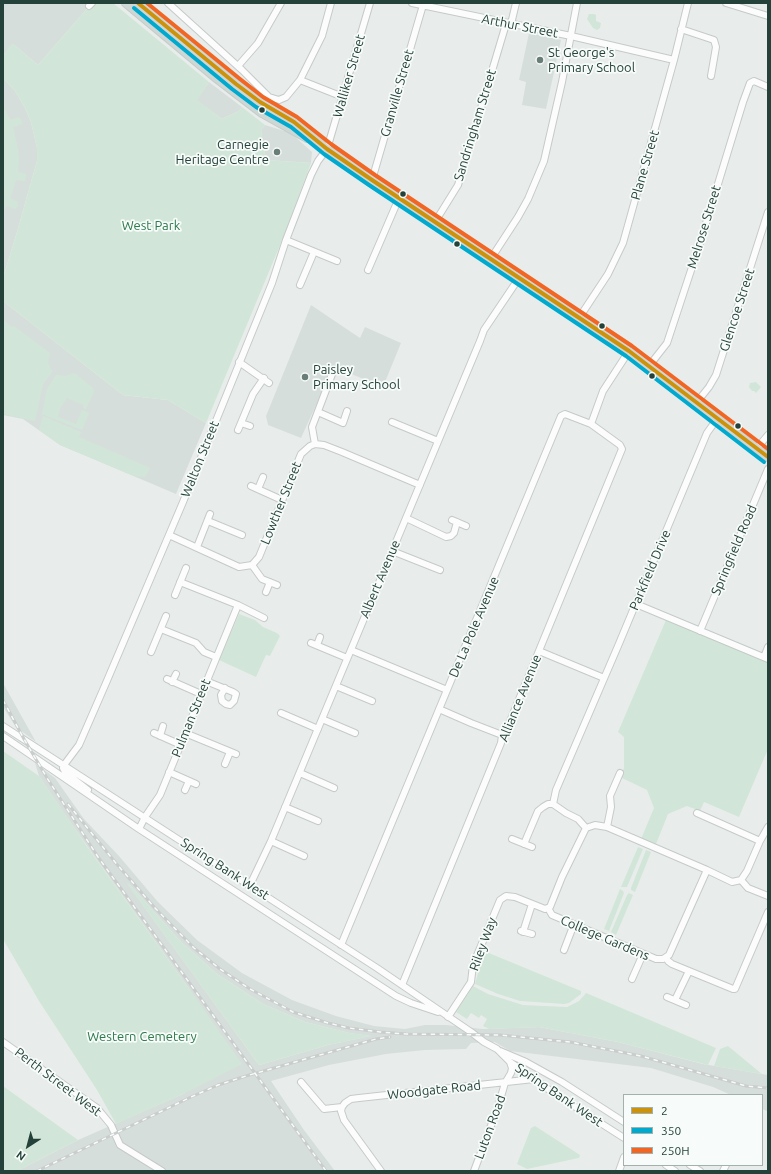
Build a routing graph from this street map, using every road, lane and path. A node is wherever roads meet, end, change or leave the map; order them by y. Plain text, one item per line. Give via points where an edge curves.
1 (126, 3) edge
2 (138, 3) edge
3 (168, 3) edge
4 (281, 3) edge
5 (331, 3) edge
6 (370, 3) edge
7 (412, 3) edge
8 (516, 3) edge
9 (577, 3) edge
10 (688, 3) edge
11 (726, 3) edge
12 (423, 5) junction
13 (768, 16) edge
14 (508, 24) junction
15 (681, 29) junction
16 (571, 36) junction
17 (674, 60) junction
18 (205, 63) junction
19 (238, 66) junction
20 (711, 76) dead end
21 (300, 80) junction
22 (768, 87) edge
23 (343, 97) junction
24 (327, 149) junction
25 (372, 180) junction
26 (399, 198) junction
27 (768, 212) edge
28 (435, 222) junction
29 (286, 240) junction
30 (314, 252) junction
31 (490, 260) junction
32 (337, 261) dead end
33 (368, 270) dead end
34 (519, 278) junction
35 (300, 285) dead end
36 (579, 318) junction
37 (630, 351) junction
38 (239, 362) junction
39 (649, 366) junction
40 (334, 369) dead end
41 (264, 378) junction
42 (269, 383) dead end
43 (697, 402) junction
44 (347, 411) dead end
45 (318, 412) junction
46 (717, 419) junction
47 (392, 422) dead end
48 (241, 423) junction
49 (591, 424) junction
50 (250, 426) dead end
51 (238, 430) dead end
52 (768, 435) edge
53 (438, 441) junction
54 (315, 444) junction
55 (757, 448) junction
56 (768, 456) edge
57 (768, 469) edge
58 (263, 477) dead end
59 (420, 485) junction
60 (251, 486) dead end
61 (258, 489) junction
62 (282, 500) junction
63 (210, 514) dead end
64 (406, 518) junction
65 (208, 521) junction
66 (466, 526) dead end
67 (169, 534) junction
68 (242, 535) dead end
69 (197, 547) junction
70 (392, 551) junction
71 (252, 565) junction
72 (186, 568) dead end
73 (440, 570) dead end
74 (180, 582) junction
75 (270, 582) junction
76 (277, 585) dead end
77 (266, 592) dead end
78 (175, 595) dead end
79 (636, 604) junction
80 (238, 605) junction
81 (166, 616) dead end
82 (264, 618) dead end
83 (161, 629) junction
84 (700, 631) junction
85 (320, 637) dead end
86 (768, 647) edge
87 (351, 650) junction
88 (539, 651) junction
89 (150, 652) dead end
90 (216, 657) junction
91 (347, 658) junction
92 (766, 658) edge
93 (176, 674) dead end
94 (604, 678) junction
95 (206, 681) junction
96 (336, 686) junction
97 (225, 688) dead end
98 (447, 690) junction
99 (201, 694) junction
100 (372, 701) dead end
101 (440, 709) junction
102 (281, 713) dead end
103 (322, 718) junction
104 (3, 726) edge
105 (163, 726) dead end
106 (318, 729) junction
107 (186, 733) junction
108 (355, 733) dead end
109 (502, 735) junction
110 (3, 736) edge
111 (181, 745) junction
112 (225, 764) dead end
113 (64, 765) junction
114 (170, 772) junction
115 (620, 772) dead end
116 (300, 773) junction
117 (189, 781) junction
118 (196, 784) dead end
119 (334, 788) dead end
120 (185, 790) dead end
121 (98, 801) junction
122 (553, 804) junction
123 (285, 807) junction
124 (696, 813) dead end
125 (145, 817) junction
126 (318, 821) dead end
127 (607, 827) junction
128 (586, 828) junction
129 (139, 829) junction
130 (767, 829) edge
131 (512, 839) dead end
132 (760, 840) junction
133 (271, 841) junction
134 (524, 844) junction
135 (532, 847) dead end
136 (304, 856) dead end
137 (707, 870) junction
138 (741, 880) junction
139 (250, 885) junction
140 (768, 896) edge
141 (532, 904) junction
142 (548, 908) junction
143 (768, 912) edge
144 (574, 924) junction
145 (532, 934) dead end
146 (341, 944) junction
147 (564, 950) dead end
148 (643, 954) junction
149 (666, 957) junction
150 (689, 971) junction
151 (632, 979) dead end
152 (402, 985) junction
153 (667, 997) dead end
154 (675, 1000) junction
155 (686, 1005) dead end
156 (447, 1016) junction
157 (3, 1042) edge
158 (497, 1049) junction
159 (510, 1062) junction
160 (534, 1079) junction
161 (301, 1082) dead end
162 (505, 1083) junction
163 (342, 1109) junction
164 (623, 1121) edge
165 (623, 1137) edge
166 (623, 1160) edge
167 (162, 1171) edge
168 (381, 1171) edge
169 (474, 1171) edge
170 (619, 1171) edge

1 - 18 main road
2 - 18 main road
3 - 19 street
4 - 19 street via 258,43
5 - 21 street via 322,36
6 - 23 street, Walliker Street
7 - 12 street, Arthur Street
8 - 14 street, Sandringham Street
9 - 16 street
10 - 15 street, Plane Street
11 - 13 street
12 - 14 street, Arthur Street
12 - 25 street, Granville Street
14 - 16 street, Arthur Street
14 - 28 street, Sandringham Street via 458,184
15 - 17 street, Plane Street
15 - 20 street via 714,40 716,46
16 - 17 street, Arthur Street
16 - 31 street via 544,160 528,199
17 - 36 street, Plane Street via 623,243 608,274
18 - 24 main road via 260,102 294,122
19 - 21 street via 269,97 279,100 286,97
21 - 23 street
22 - 39 street, Melrose Street via 754,80 750,83 667,343
23 - 24 street, Walliker Street
24 - 25 main road
24 - 29 street, Walton Street via 311,175
25 - 26 main road
26 - 28 main road
26 - 33 street
27 - 43 street, Glencoe Street via 716,375
28 - 31 main road
29 - 30 street
29 - 38 street, Walton Street via 272,282
30 - 32 street
30 - 35 street
31 - 34 main road
34 - 36 main road
34 - 53 street, Albert Avenue via 484,330
36 - 37 main road
37 - 39 main road
37 - 49 street via 603,391
38 - 41 street
38 - 67 street, Walton Street
39 - 43 main road
40 - 45 street
41 - 42 street
41 - 48 street via 253,394
43 - 46 main road
44 - 45 street via 343,423
45 - 54 street via 312,427
46 - 55 main road
46 - 79 street, Parkfield Drive via 707,433
47 - 53 street
48 - 50 street
48 - 51 street
49 - 88 street, Alliance Avenue via 622,448
49 - 98 street, De La Pole Avenue via 565,414 561,416
52 - 55 street
53 - 59 street, Albert Avenue
54 - 59 street via 330,447
54 - 62 street, Lowther Street via 301,454
55 - 56 main road
57 - 84 street, Springfield Road
58 - 61 street
59 - 64 street, Albert Avenue
60 - 61 street
61 - 62 street
62 - 71 street, Lowther Street via 259,557
63 - 65 street
64 - 66 street via 446,537 454,533 455,521
64 - 70 street, Albert Avenue
65 - 68 street
65 - 69 street
67 - 69 street
67 - 113 street, Walton Street via 79,745
69 - 71 street via 239,567
70 - 73 street
70 - 87 street, Albert Avenue
71 - 75 street via 262,579
72 - 74 street
74 - 78 street
74 - 80 street
75 - 76 street
75 - 77 street
79 - 84 street
79 - 94 street, Parkfield Drive
80 - 82 street
80 - 90 street, Pulman Street
81 - 83 street
83 - 89 street
83 - 90 street via 196,643 204,652
84 - 92 street
85 - 91 street via 314,644
86 - 92 street
87 - 91 street, Albert Avenue
87 - 98 street
88 - 94 street
88 - 109 street, Alliance Avenue via 506,731
90 - 95 street, Pulman Street
91 - 96 street, Albert Avenue
93 - 99 street via 169,681
94 - 122 street, Parkfield Drive via 556,790
95 - 97 street
95 - 99 street, Pulman Street
96 - 100 street
96 - 103 street, Albert Avenue
98 - 101 street, De La Pole Avenue
99 - 107 street, Pulman Street
101 - 109 street
101 - 146 street, De La Pole Avenue
102 - 106 street
103 - 106 street, Albert Avenue
103 - 108 street
104 - 113 street, Spring Bank West
105 - 111 street via 157,734
106 - 116 street, Albert Avenue
107 - 111 street, Pulman Street
107 - 112 street via 233,753
109 - 152 street, Alliance Avenue via 502,743
110 - 121 street, Spring Bank West
111 - 114 street, Pulman Street
113 - 121 street via 65,772
113 - 125 street, Spring Bank West
114 - 117 street
114 - 125 street, Pulman Street via 160,795
115 - 127 street via 610,796 611,807
116 - 119 street
116 - 123 street, Albert Avenue
117 - 118 street
117 - 120 street
121 - 129 street, Spring Bank West
122 - 128 street via 578,819
122 - 134 street via 538,811
123 - 126 street
123 - 133 street, Albert Avenue
124 - 132 street
125 - 129 street, Pulman Street
125 - 139 street, Spring Bank West
127 - 128 street via 594,825
127 - 137 street
128 - 142 street
129 - 156 street, Spring Bank West via 396,996
130 - 132 street
131 - 134 street
132 - 138 street
133 - 136 street
133 - 139 street, Albert Avenue
134 - 135 street
137 - 138 street via 732,882
137 - 149 street, College Gardens
138 - 140 street via 748,888
139 - 146 street, Spring Bank West
141 - 142 street, Riley Way
141 - 145 street via 521,931
141 - 156 street, Riley Way via 515,896 506,896 500,900 473,965 471,982
142 - 144 street, College Gardens via 552,915
143 - 150 street, College Gardens via 735,989
144 - 147 street
144 - 148 street, College Gardens
146 - 152 street, Spring Bank West
148 - 149 street, College Gardens via 656,959
148 - 151 street
149 - 150 street, College Gardens via 672,964
150 - 154 street
152 - 156 street, Spring Bank West
153 - 154 street
154 - 155 street
156 - 158 street, Spring Bank West
157 - 167 street, Perth Street West via 97,1108 111,1125 120,1145
158 - 159 street, Spring Bank West
158 - 164 street, Spring Bank West via 562,1082
159 - 160 street, Spring Bank West
159 - 162 street, Luton Road via 511,1073
160 - 162 street, Woodgate Road
160 - 165 street, Spring Bank West
161 - 163 street via 324,1109
162 - 163 street, Woodgate Road via 351,1099 345,1102
162 - 169 street, Luton Road
163 - 168 street via 344,1120
166 - 170 street

